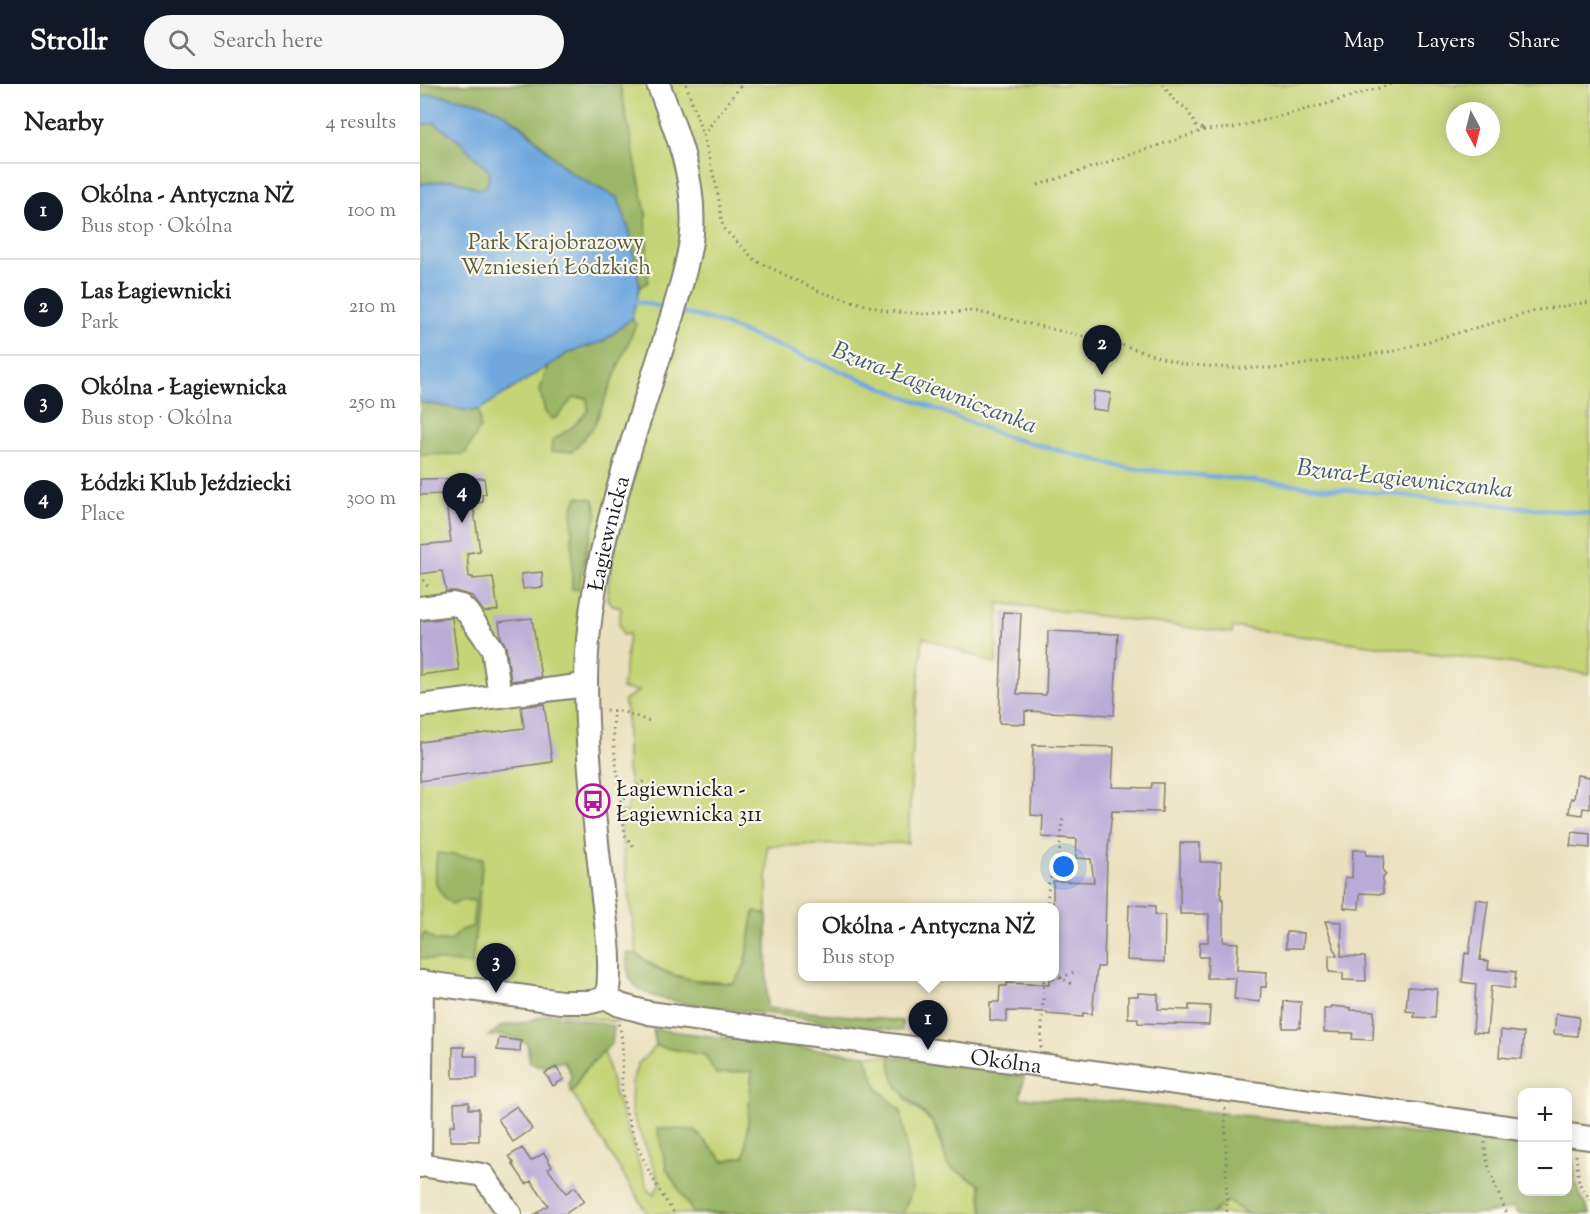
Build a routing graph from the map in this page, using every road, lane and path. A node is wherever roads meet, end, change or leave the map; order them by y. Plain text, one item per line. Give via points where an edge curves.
1 (658, 84) edge
2 (686, 84) edge
3 (742, 84) edge
4 (1163, 84) edge
5 (1392, 84) edge
6 (1205, 130) junction
7 (703, 135) junction
8 (1038, 185) dead end
9 (1590, 302) edge
10 (420, 608) edge
11 (586, 685) junction
12 (500, 696) junction
13 (420, 706) edge
14 (602, 709) dead end
15 (613, 711) junction
16 (652, 721) dead end
17 (646, 779) dead end
18 (621, 805) junction
19 (1063, 819) dead end
20 (633, 846) dead end
21 (1047, 903) edge
22 (1074, 972) dead end
23 (1061, 978) joint
24 (1044, 981) edge
25 (421, 982) edge
26 (1072, 984) dead end
27 (607, 998) junction
28 (1042, 1052) dead end
29 (1225, 1089) junction
30 (1485, 1124) junction
31 (1518, 1128) edge
32 (1577, 1136) edge
33 (420, 1166) edge
34 (1590, 1200) edge
35 (510, 1214) edge
36 (675, 1214) edge
37 (1227, 1214) edge
38 (1507, 1214) edge

1 - 11 street, Łagiewnicka via 691,186 692,233 669,329 607,533 591,618
2 - 7 path
3 - 7 path
4 - 6 path via 1175,101 1187,109 1196,126
5 - 6 path via 1233,128
6 - 8 path
7 - 9 path via 723,228 756,261 823,293 886,311 974,311 1125,346 1181,364 1279,368 1394,351 1539,310
10 - 12 street via 452,604 467,612 492,649
11 - 12 street
11 - 27 street, Łagiewnicka via 588,749 609,958
12 - 13 street
14 - 15 path
15 - 16 path
15 - 18 path
17 - 18 path
18 - 20 path via 625,835
19 - 21 path
22 - 23 path
23 - 26 path
24 - 28 path
25 - 27 street, Okólna via 561,1002
25 - 33 street
27 - 29 street, Okólna via 649,1013
27 - 36 path via 620,1028 625,1108 641,1152
29 - 30 street, Okólna
29 - 37 path
30 - 31 street, Okólna
30 - 38 path via 1485,1149
32 - 34 path via 1579,1183
33 - 35 street via 483,1175

